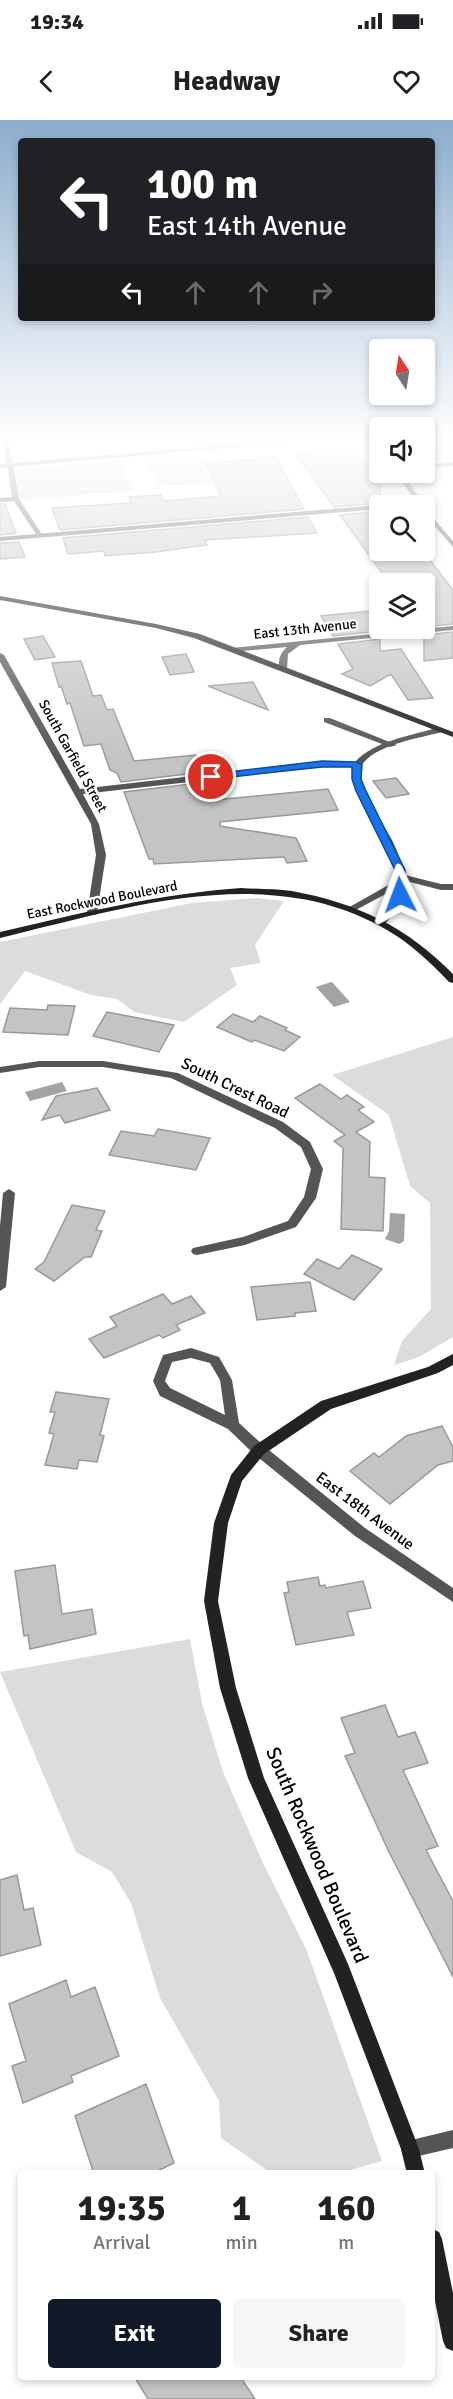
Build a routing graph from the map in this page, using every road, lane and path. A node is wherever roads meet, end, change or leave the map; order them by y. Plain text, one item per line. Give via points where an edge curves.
1 (0, 598) edge
2 (453, 628) edge
3 (302, 643) junction
4 (232, 650) junction
5 (1, 660) edge
6 (283, 669) junction
7 (327, 720) dead end
8 (439, 730) junction
9 (453, 735) edge
10 (393, 745) junction
11 (357, 765) junction
12 (79, 792) junction
13 (401, 877) junction
14 (453, 887) edge
15 (351, 909) junction
16 (92, 913) junction
17 (382, 922) junction
18 (0, 935) edge
19 (453, 980) edge
20 (0, 1070) edge
21 (9, 1193) dead end
22 (197, 1251) dead end
23 (0, 1287) edge
24 (453, 1359) edge
25 (233, 1425) junction
26 (259, 1450) junction
27 (453, 1596) edge
28 (453, 2139) edge
29 (410, 2149) junction
30 (415, 2170) edge
31 (435, 2254) edge
32 (453, 2341) edge

1 - 4 street via 156,626
2 - 3 street, East 13th Avenue
3 - 4 street, East 13th Avenue
3 - 6 street via 285,652
4 - 6 street
5 - 12 street, South Garfield Street
6 - 8 street
7 - 10 street
8 - 9 street
8 - 10 street
10 - 11 street via 370,753
11 - 12 street via 322,764
11 - 13 street via 358,785
12 - 16 street, South Garfield Street via 95,824 101,855
13 - 14 street
13 - 15 street via 395,885
13 - 17 street via 399,898
15 - 16 street, East Rockwood Boulevard via 303,896 250,892 188,897
15 - 17 street
16 - 18 street, East Rockwood Boulevard
17 - 19 street via 417,946
20 - 22 street, South Crest Road via 39,1064 103,1064 174,1075 279,1125 306,1145 317,1168 310,1198 292,1224 245,1241
21 - 23 street
24 - 26 street, South Rockwood Boulevard via 433,1370 326,1406
25 - 25 street, East 18th Avenue via 165,1392 159,1381 167,1358 191,1353 214,1360 226,1380
25 - 26 street, East 18th Avenue
26 - 27 street, East 18th Avenue via 360,1532
26 - 29 street, South Rockwood Boulevard via 232,1490 222,1523 211,1601 228,1688 256,1778 342,1970
28 - 29 street
29 - 30 street, South Rockwood Boulevard
31 - 32 street

